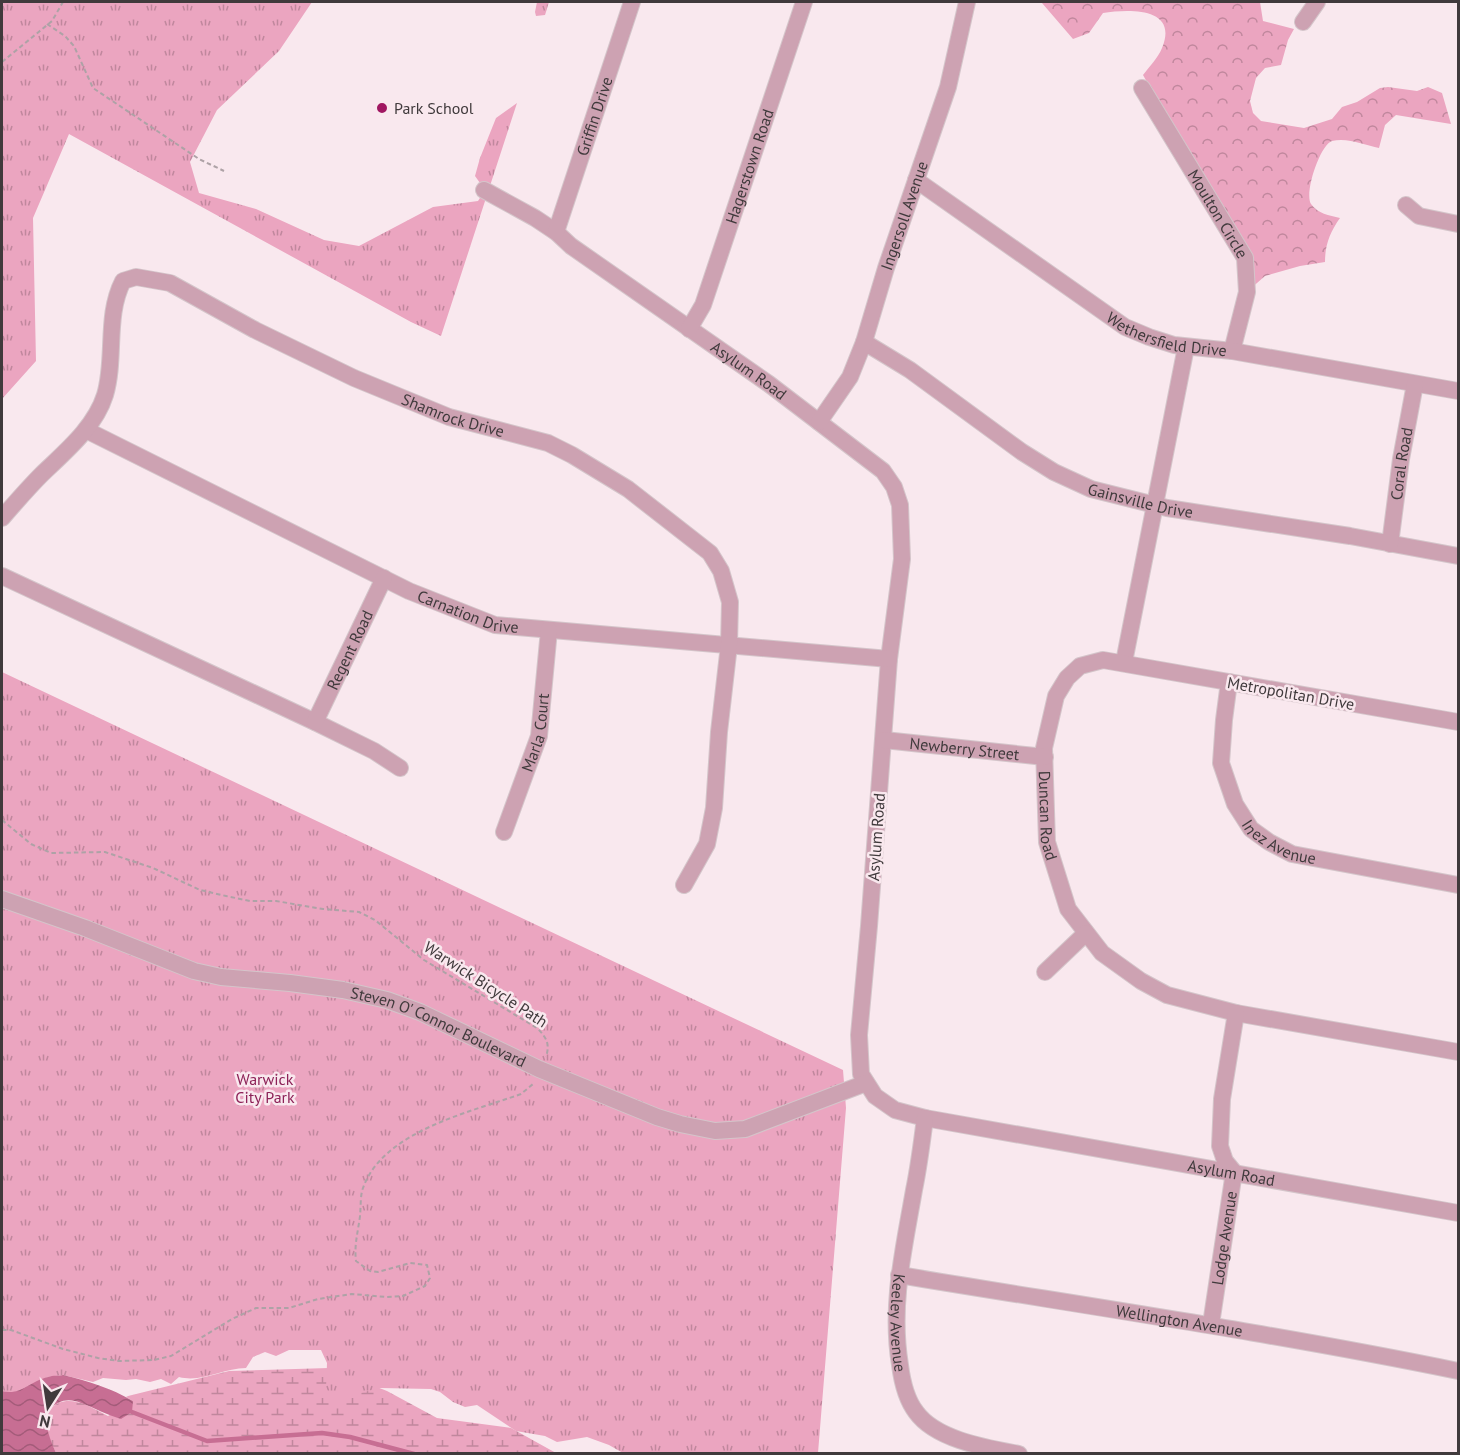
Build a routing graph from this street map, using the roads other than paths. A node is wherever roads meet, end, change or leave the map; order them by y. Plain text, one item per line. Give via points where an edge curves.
1 (632, 2) edge
2 (804, 2) edge
3 (967, 2) edge
4 (1317, 2) edge
5 (1303, 22) dead end
6 (1142, 88) dead end
7 (916, 180) junction
8 (484, 190) dead end
9 (1406, 205) dead end
10 (1458, 224) edge
11 (556, 232) junction
12 (689, 329) junction
13 (864, 342) junction
14 (1186, 347) junction
15 (1232, 351) junction
16 (1415, 384) junction
17 (1458, 391) edge
18 (819, 422) junction
19 (86, 430) junction
20 (1156, 506) junction
21 (2, 518) edge
22 (1389, 544) junction
23 (1458, 556) edge
24 (2, 576) edge
25 (384, 578) junction
26 (549, 630) junction
27 (729, 645) junction
28 (889, 659) junction
29 (1124, 662) junction
30 (1229, 681) junction
31 (315, 722) junction
32 (1458, 722) edge
33 (884, 740) junction
34 (1045, 757) junction
35 (400, 768) dead end
36 (504, 832) dead end
37 (684, 885) dead end
38 (1458, 885) edge
39 (2, 899) edge
40 (1086, 933) junction
41 (1045, 972) dead end
42 (1236, 1013) junction
43 (1458, 1052) edge
44 (866, 1083) junction
45 (925, 1118) junction
46 (1234, 1172) junction
47 (1458, 1213) edge
48 (899, 1275) junction
49 (1211, 1324) junction
50 (1458, 1371) edge
51 (1019, 1454) edge

1 - 11 street, Griffin Drive
2 - 12 street, Hagerstown Road via 703,305
3 - 7 street, Ingersoll Avenue via 948,87
4 - 5 street
6 - 15 street, Moulton Circle via 1245,258 1247,292
7 - 13 street, Ingersoll Avenue
7 - 14 street, Wethersfield Drive via 1125,327 1155,340
8 - 11 street, Asylum Road
9 - 10 street via 1419,216
11 - 12 street, Asylum Road
12 - 18 street, Asylum Road
13 - 18 street, Ingersoll Avenue via 850,377
13 - 20 street, Gainsville Drive via 1054,472 1098,491
14 - 15 street, Wethersfield Drive
14 - 20 street
15 - 16 street, Wethersfield Drive
16 - 17 street, Wethersfield Drive
16 - 22 street, Coral Road
18 - 28 street, Asylum Road via 883,471 900,505 902,559
19 - 21 street, Shamrock Drive
19 - 25 street, Carnation Drive
19 - 27 street, Shamrock Drive via 104,397 110,372 116,294 123,281 136,277 170,283 354,378 449,417 548,443 628,489 710,553 721,571 730,602
20 - 22 street, Gainsville Drive
20 - 29 street
22 - 23 street, Gainsville Drive
24 - 31 street
25 - 26 street, Carnation Drive via 495,625
25 - 31 street, Regent Road
26 - 27 street, Carnation Drive
26 - 36 street, Marla Court via 539,736
27 - 28 street, Carnation Drive
27 - 37 street, Shamrock Drive via 708,844
28 - 33 street, Asylum Road
29 - 30 street, Metropolitan Drive
29 - 34 street, Duncan Road via 1103,660 1080,666 1067,678 1056,696
30 - 32 street, Metropolitan Drive
30 - 38 street, Inez Avenue via 1221,763 1235,804 1251,829 1292,854
31 - 35 street
33 - 34 street, Newberry Street
33 - 44 street, Asylum Road via 859,1035 861,1074
34 - 40 street, Duncan Road via 1047,842 1068,909
39 - 44 street, Steven O' Connor Boulevard via 194,970 221,977 343,990 387,1000 539,1069 680,1124 715,1131 745,1129
40 - 41 street
40 - 42 street, Duncan Road via 1102,953 1167,995
42 - 43 street, Duncan Road
42 - 46 street, Lodge Avenue via 1222,1099 1220,1146
44 - 45 street, Asylum Road via 874,1096 895,1110
45 - 46 street, Asylum Road
45 - 48 street, Keeley Avenue
46 - 47 street, Asylum Road
46 - 49 street, Lodge Avenue
48 - 49 street, Wellington Avenue
48 - 51 street, Keeley Avenue via 896,1345 903,1384 915,1412 951,1437
49 - 50 street, Wellington Avenue

